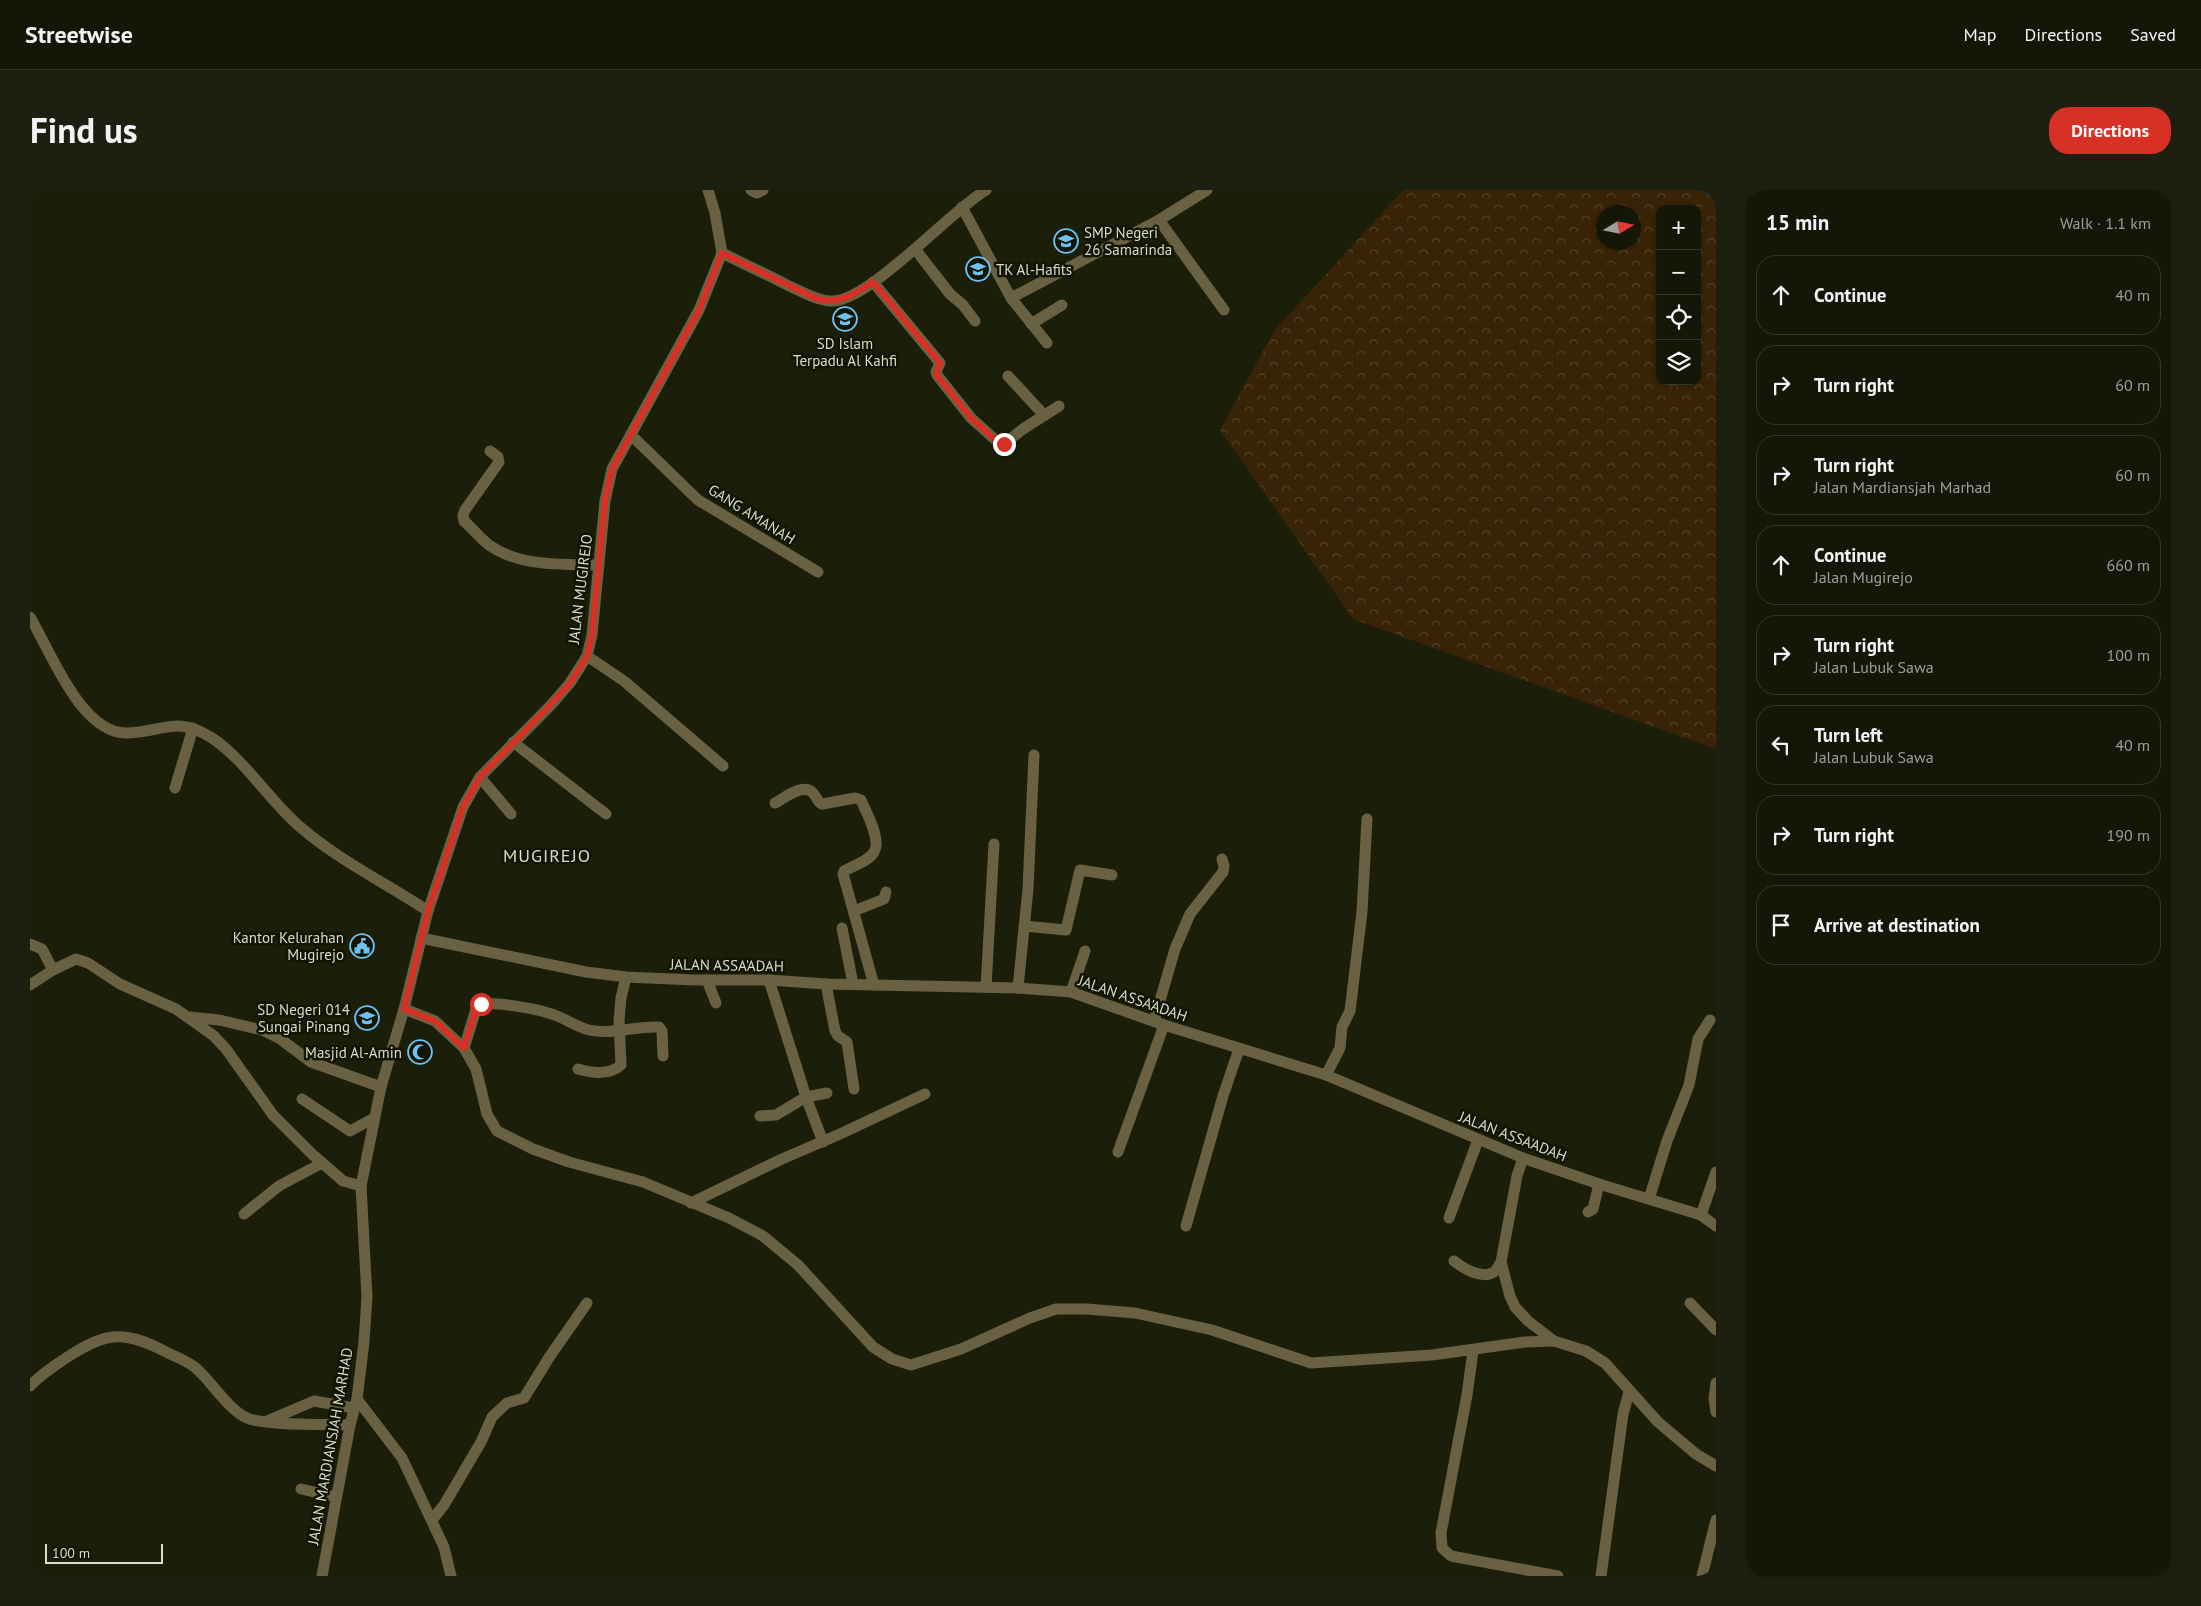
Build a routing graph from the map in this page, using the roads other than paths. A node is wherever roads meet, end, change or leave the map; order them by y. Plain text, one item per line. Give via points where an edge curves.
1 (708, 190) edge
2 (751, 190) edge
3 (763, 190) edge
4 (1207, 190) edge
5 (980, 191) edge
6 (962, 207) junction
7 (1159, 220) junction
8 (915, 249) junction
9 (722, 253) junction
10 (873, 282) junction
11 (1011, 298) junction
12 (1062, 304) dead end
13 (1224, 310) dead end
14 (975, 321) dead end
15 (1031, 324) junction
16 (1047, 344) dead end
17 (1008, 376) dead end
18 (1059, 406) dead end
19 (1044, 416) junction
20 (630, 435) junction
21 (490, 451) dead end
22 (599, 565) junction
23 (818, 572) dead end
24 (30, 617) edge
25 (587, 656) junction
26 (193, 728) junction
27 (513, 742) junction
28 (1034, 755) dead end
29 (724, 766) dead end
30 (480, 777) junction
31 (175, 788) dead end
32 (774, 803) dead end
33 (510, 814) dead end
34 (606, 814) dead end
35 (1368, 819) dead end
36 (994, 844) dead end
37 (1222, 859) dead end
38 (1112, 876) dead end
39 (886, 892) dead end
40 (428, 911) junction
41 (854, 911) junction
42 (1024, 926) junction
43 (842, 928) dead end
44 (421, 938) junction
45 (30, 944) edge
46 (1085, 951) dead end
47 (53, 970) junction
48 (626, 977) junction
49 (707, 980) junction
50 (770, 980) junction
51 (826, 984) junction
52 (852, 984) junction
53 (30, 985) edge
54 (874, 985) junction
55 (986, 988) junction
56 (1018, 988) junction
57 (1071, 992) junction
58 (716, 1002) dead end
59 (404, 1009) junction
60 (189, 1016) junction
61 (1710, 1020) dead end
62 (1159, 1023) junction
63 (619, 1031) junction
64 (464, 1048) junction
65 (1240, 1049) junction
66 (663, 1056) dead end
67 (578, 1069) dead end
68 (1326, 1075) junction
69 (381, 1087) junction
70 (854, 1089) dead end
71 (827, 1093) dead end
72 (925, 1094) dead end
73 (806, 1097) junction
74 (302, 1099) dead end
75 (760, 1116) dead end
76 (374, 1118) junction
77 (1478, 1140) junction
78 (823, 1142) junction
79 (1118, 1152) dead end
80 (1523, 1158) junction
81 (322, 1163) junction
82 (1716, 1172) edge
83 (1599, 1184) junction
84 (361, 1186) junction
85 (1649, 1198) junction
86 (691, 1203) junction
87 (1588, 1212) dead end
88 (244, 1214) dead end
89 (1701, 1215) junction
90 (1449, 1218) dead end
91 (1186, 1226) dead end
92 (1716, 1226) edge
93 (1454, 1261) dead end
94 (1501, 1262) junction
95 (1690, 1303) dead end
96 (586, 1304) dead end
97 (1716, 1330) edge
98 (1554, 1341) junction
99 (1473, 1351) junction
100 (1716, 1383) edge
101 (30, 1386) edge
102 (1629, 1392) junction
103 (355, 1404) junction
104 (1716, 1412) edge
105 (265, 1422) junction
106 (350, 1425) junction
107 (1716, 1466) edge
108 (301, 1488) dead end
109 (336, 1497) junction
110 (432, 1520) junction
111 (1716, 1520) edge
112 (322, 1576) edge
113 (451, 1576) edge
114 (1558, 1576) edge
115 (1601, 1576) edge
116 (1702, 1576) edge

1 - 9 street via 716,213
2 - 3 street via 757,193
4 - 7 street
5 - 6 street
6 - 8 street
6 - 11 street
7 - 11 street
7 - 13 street
8 - 10 street
8 - 14 street
9 - 10 street via 817,299 846,299
9 - 20 street, JALAN MUGIREJO via 699,310
10 - 19 street via 940,363 937,375 971,418 1000,444
11 - 15 street
12 - 15 street
15 - 16 street
17 - 19 street
18 - 19 street
20 - 22 street, JALAN MUGIREJO via 609,481
20 - 23 street, GANG AMANAH via 698,500
21 - 22 street via 499,462 466,510 464,520 488,544 518,558
22 - 25 street, JALAN MUGIREJO
24 - 26 street via 66,686 97,721 113,730 129,733 178,725
25 - 27 street, JALAN MUGIREJO via 570,683
25 - 29 street via 624,681
26 - 31 street
26 - 40 street via 222,746 317,841
27 - 30 street, JALAN MUGIREJO
27 - 34 street
28 - 42 street
30 - 33 street
30 - 40 street, JALAN MUGIREJO via 463,807
32 - 41 street via 798,790 812,792 822,804 855,798 861,800 871,823 876,847 870,857 844,870
35 - 68 street via 1362,912 1350,1011 1342,1027 1340,1048
36 - 55 street
37 - 62 street via 1223,872 1190,914 1179,940
38 - 42 street via 1080,870 1066,930
39 - 41 street via 884,898
40 - 44 street, JALAN MUGIREJO
41 - 54 street
42 - 56 street
43 - 52 street
44 - 48 street, JALAN ASSA'ADAH via 586,972
44 - 59 street, JALAN MARDIANSJAH MARHAD
45 - 47 street via 39,946
46 - 57 street
47 - 53 street
47 - 60 street via 73,959 80,960 120,984
48 - 49 street, JALAN ASSA'ADAH
48 - 63 street
49 - 50 street, JALAN ASSA'ADAH
49 - 58 street
50 - 51 street, JALAN ASSA'ADAH
50 - 73 street
51 - 52 street, JALAN ASSA'ADAH
51 - 70 street via 835,1031 847,1042
52 - 54 street, JALAN ASSA'ADAH
54 - 55 street, JALAN ASSA'ADAH
55 - 56 street, JALAN ASSA'ADAH
56 - 57 street, JALAN ASSA'ADAH
57 - 62 street, JALAN ASSA'ADAH
59 - 64 street via 435,1021
59 - 69 street, JALAN MARDIANSJAH MARHAD
60 - 69 street via 262,1030 279,1038 311,1062
60 - 81 street via 226,1049 273,1115
61 - 85 street via 1698,1039 1689,1085
62 - 65 street, JALAN ASSA'ADAH
62 - 79 street
63 - 64 street via 588,1030 540,1010 481,1004 477,1006
63 - 66 street via 659,1027
63 - 67 street via 621,1065 604,1072
64 - 86 street via 476,1069 487,1114 497,1131 569,1162 643,1182
65 - 68 street, JALAN ASSA'ADAH
65 - 91 street via 1223,1096
68 - 77 street, JALAN ASSA'ADAH
69 - 76 street, JALAN MARDIANSJAH MARHAD
71 - 73 street
72 - 78 street
73 - 75 street via 776,1115
73 - 78 street
74 - 76 street via 350,1131
76 - 84 street, JALAN MARDIANSJAH MARHAD
77 - 80 street, JALAN ASSA'ADAH
77 - 90 street
78 - 86 street
80 - 83 street, JALAN ASSA'ADAH
80 - 94 street
81 - 84 street via 343,1181
81 - 88 street via 278,1186
82 - 89 street
83 - 85 street, JALAN ASSA'ADAH
83 - 87 street via 1593,1209
84 - 103 street, JALAN MARDIANSJAH MARHAD via 367,1297
85 - 89 street, JALAN ASSA'ADAH
86 - 99 street via 763,1236 798,1265 873,1348 911,1365 961,1349 1056,1309 1134,1313 1212,1330 1311,1363
89 - 92 street, JALAN ASSA'ADAH
93 - 94 street via 1463,1268 1488,1274 1495,1272
94 - 98 street via 1515,1307 1528,1322
95 - 97 street
96 - 110 street via 524,1398 508,1403 492,1417 481,1442
98 - 99 street via 1525,1342
98 - 102 street via 1586,1351 1605,1363
99 - 114 street via 1440,1533 1442,1548 1451,1556
100 - 104 street
101 - 105 street via 53,1366 86,1345 104,1338 131,1337 148,1342 196,1368 236,1410 247,1418
102 - 107 street via 1665,1428
102 - 115 street via 1623,1414
103 - 105 street via 314,1401
103 - 106 street, JALAN MARDIANSJAH MARHAD
103 - 110 street via 402,1458
105 - 106 street
106 - 109 street, JALAN MARDIANSJAH MARHAD
108 - 109 street
109 - 112 street, JALAN MARDIANSJAH MARHAD
110 - 113 street
111 - 116 street

